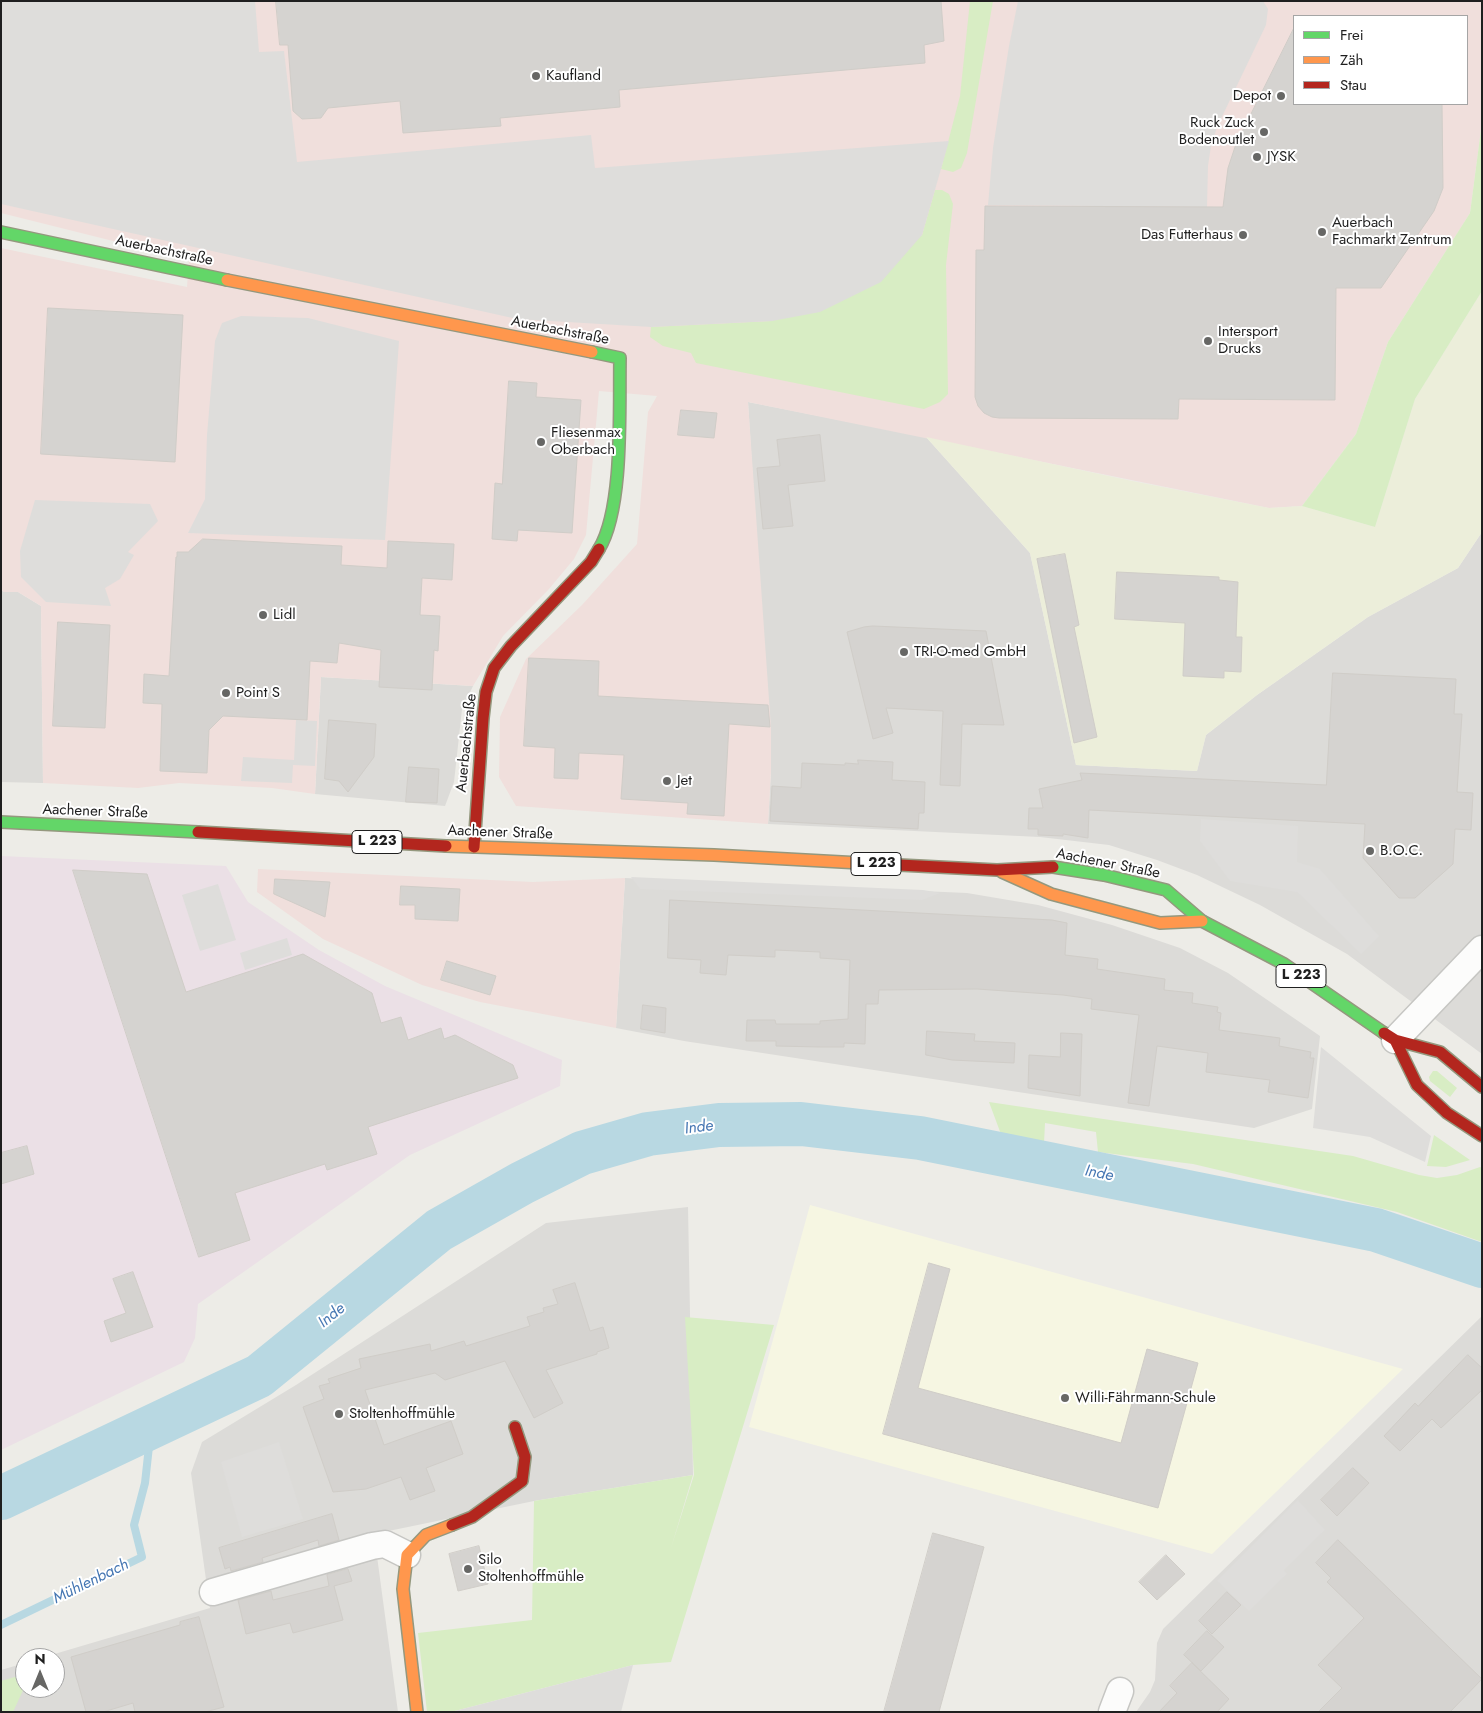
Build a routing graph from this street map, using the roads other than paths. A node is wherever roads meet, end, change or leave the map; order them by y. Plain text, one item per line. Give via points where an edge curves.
1 (1, 232) edge
2 (1, 822) edge
3 (474, 847) junction
4 (997, 870) junction
5 (1202, 921) junction
6 (1482, 949) edge
7 (1395, 1040) junction
8 (1482, 1087) edge
9 (1482, 1136) edge
10 (515, 1428) dead end
11 (407, 1555) junction
12 (212, 1592) dead end
13 (417, 1712) edge

1 - 3 main road, Auerbachstraße via 620,358 617,465 612,512 605,539 591,562 494,668 486,692 483,718
2 - 3 main road, Aachener Straße / L 223
3 - 4 main road, Aachener Straße / L 223 via 714,855
4 - 5 main road, Aachener Straße / L 223 via 1051,894 1160,923
4 - 5 main road, Aachener Straße / L 223 via 1056,867 1166,890
5 - 7 main road, Aachener Straße / L 223 via 1284,964
6 - 7 street
7 - 8 main road, L 223 via 1440,1052
7 - 9 main road, L 223 via 1417,1085 1447,1112
10 - 11 main road via 525,1457 522,1481 472,1517 426,1535
11 - 12 street via 385,1544 372,1546
11 - 13 main road via 403,1589

